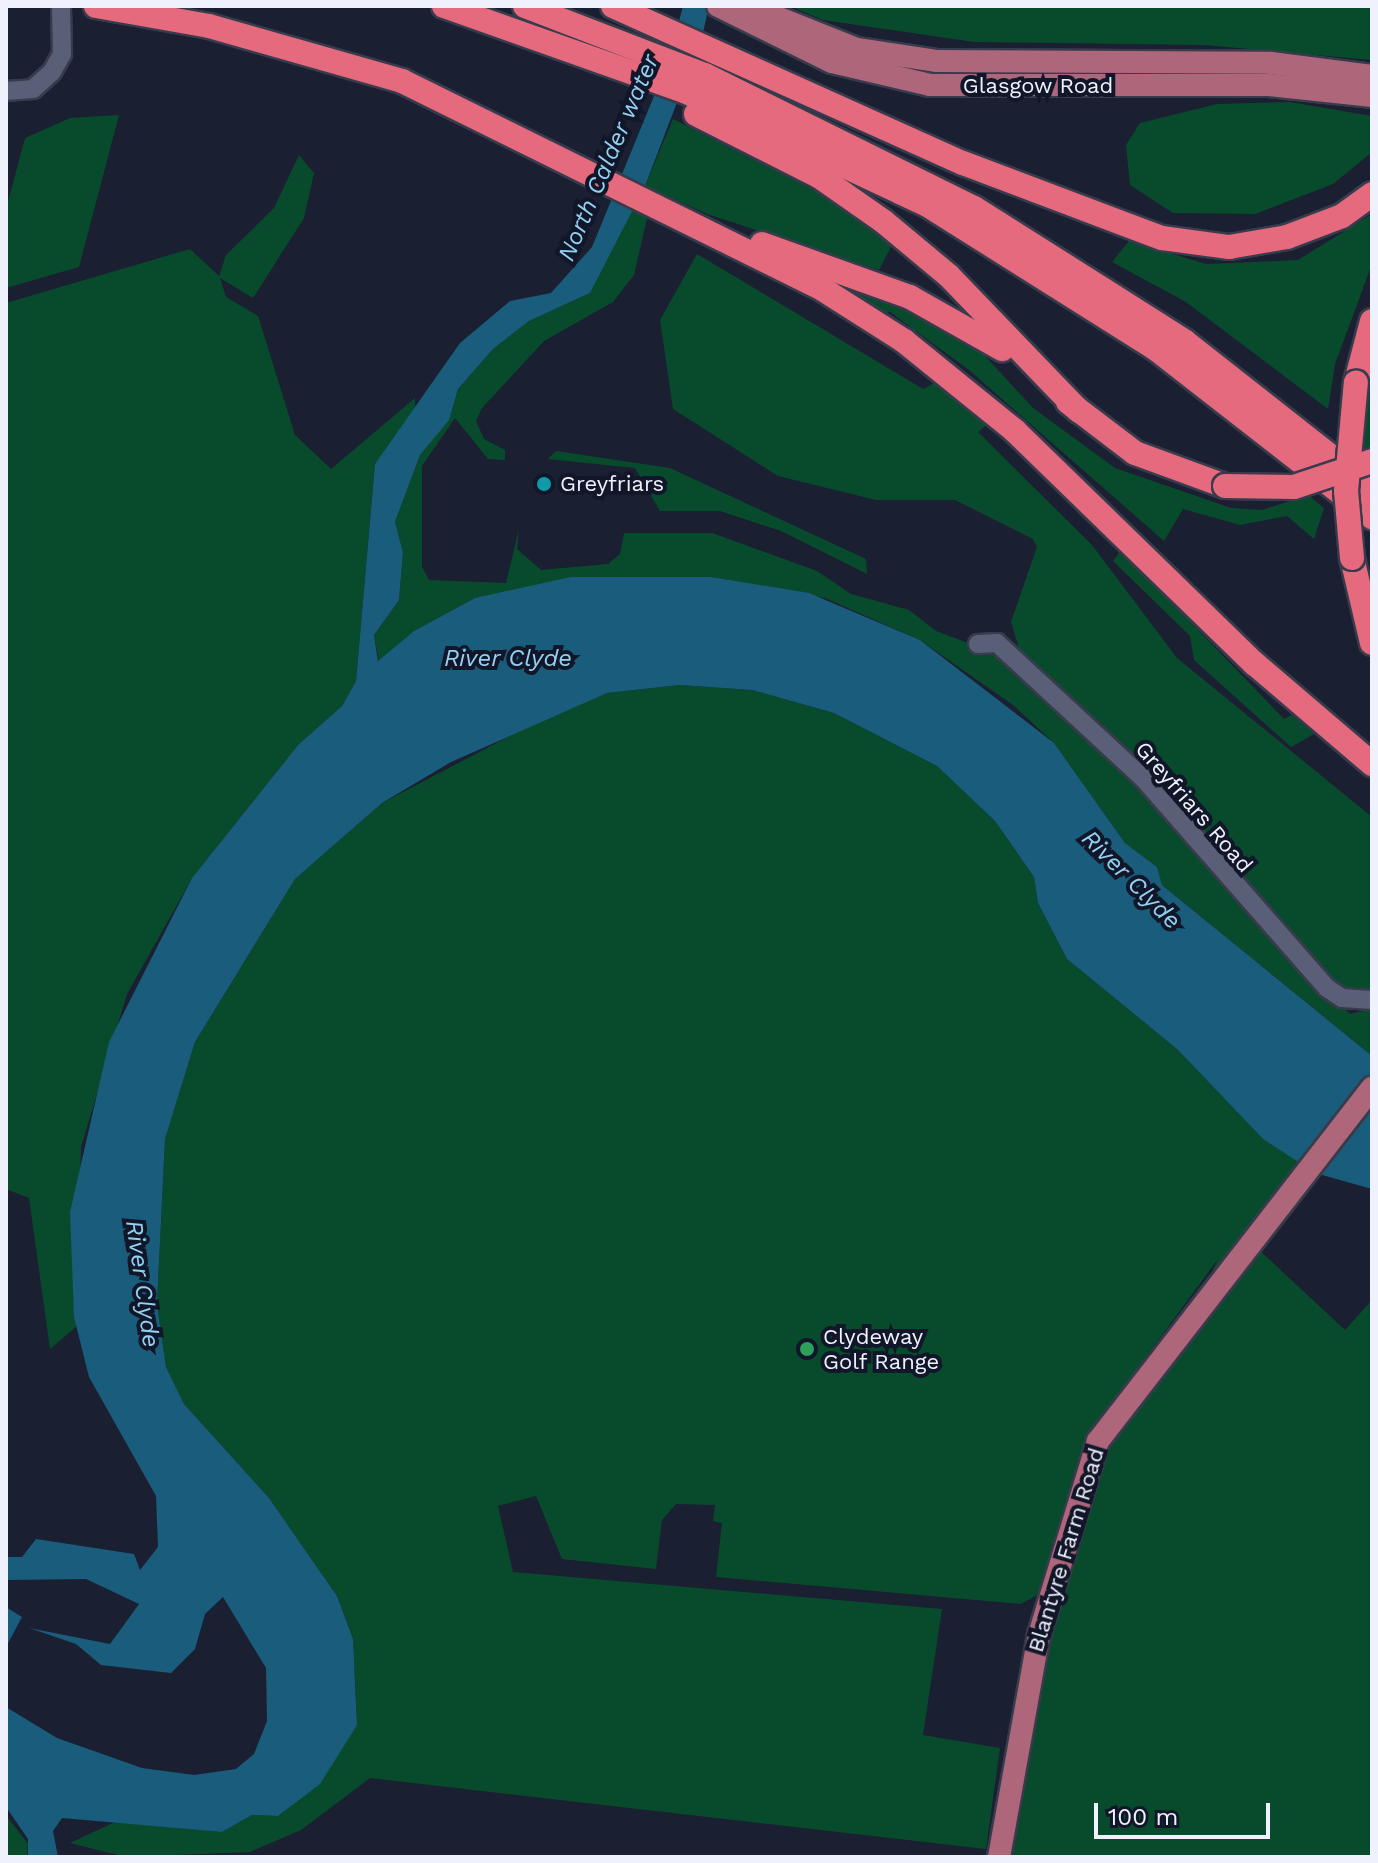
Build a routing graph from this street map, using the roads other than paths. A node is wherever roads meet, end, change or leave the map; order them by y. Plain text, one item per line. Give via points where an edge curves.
1 (61, 6) edge
2 (96, 6) edge
3 (525, 6) edge
4 (613, 6) edge
5 (718, 6) edge
6 (749, 6) edge
7 (451, 8) edge
8 (1372, 76) edge
9 (661, 79) junction
10 (6, 91) edge
11 (1372, 96) edge
12 (681, 98) junction
13 (1372, 194) edge
14 (677, 215) junction
15 (1372, 321) edge
16 (1079, 411) junction
17 (1372, 461) edge
18 (1372, 489) edge
19 (1372, 517) edge
20 (1372, 643) edge
21 (978, 644) dead end
22 (1372, 764) edge
23 (1372, 1000) edge
24 (1372, 1088) edge
25 (999, 1857) edge

1 - 10 street via 62,54 52,72 33,89
2 - 14 highway via 209,26 389,76
3 - 9 highway
4 - 13 highway via 963,163 1162,238 1229,247 1287,237 1342,216
5 - 11 main road, Glasgow Road via 832,62 930,85 1269,85
6 - 8 main road, Glasgow Road via 857,49 936,61 1271,63
7 - 9 highway
9 - 12 highway
9 - 18 highway via 705,75 892,162 1043,249 1184,341
12 - 16 highway via 820,177 883,221 949,276
12 - 19 highway via 879,178 1001,248 1205,384
14 - 16 highway via 947,314
14 - 22 highway via 824,290 904,341 1015,431 1255,664
15 - 20 highway, bridge via 1356,382 1346,491 1352,558
16 - 17 highway, bridge via 1145,458 1225,486 1294,487
21 - 23 street, Greyfriars Road via 997,643 1143,778 1327,988 1342,998
24 - 25 main road, Blantyre Farm Road via 1095,1448 1035,1652

